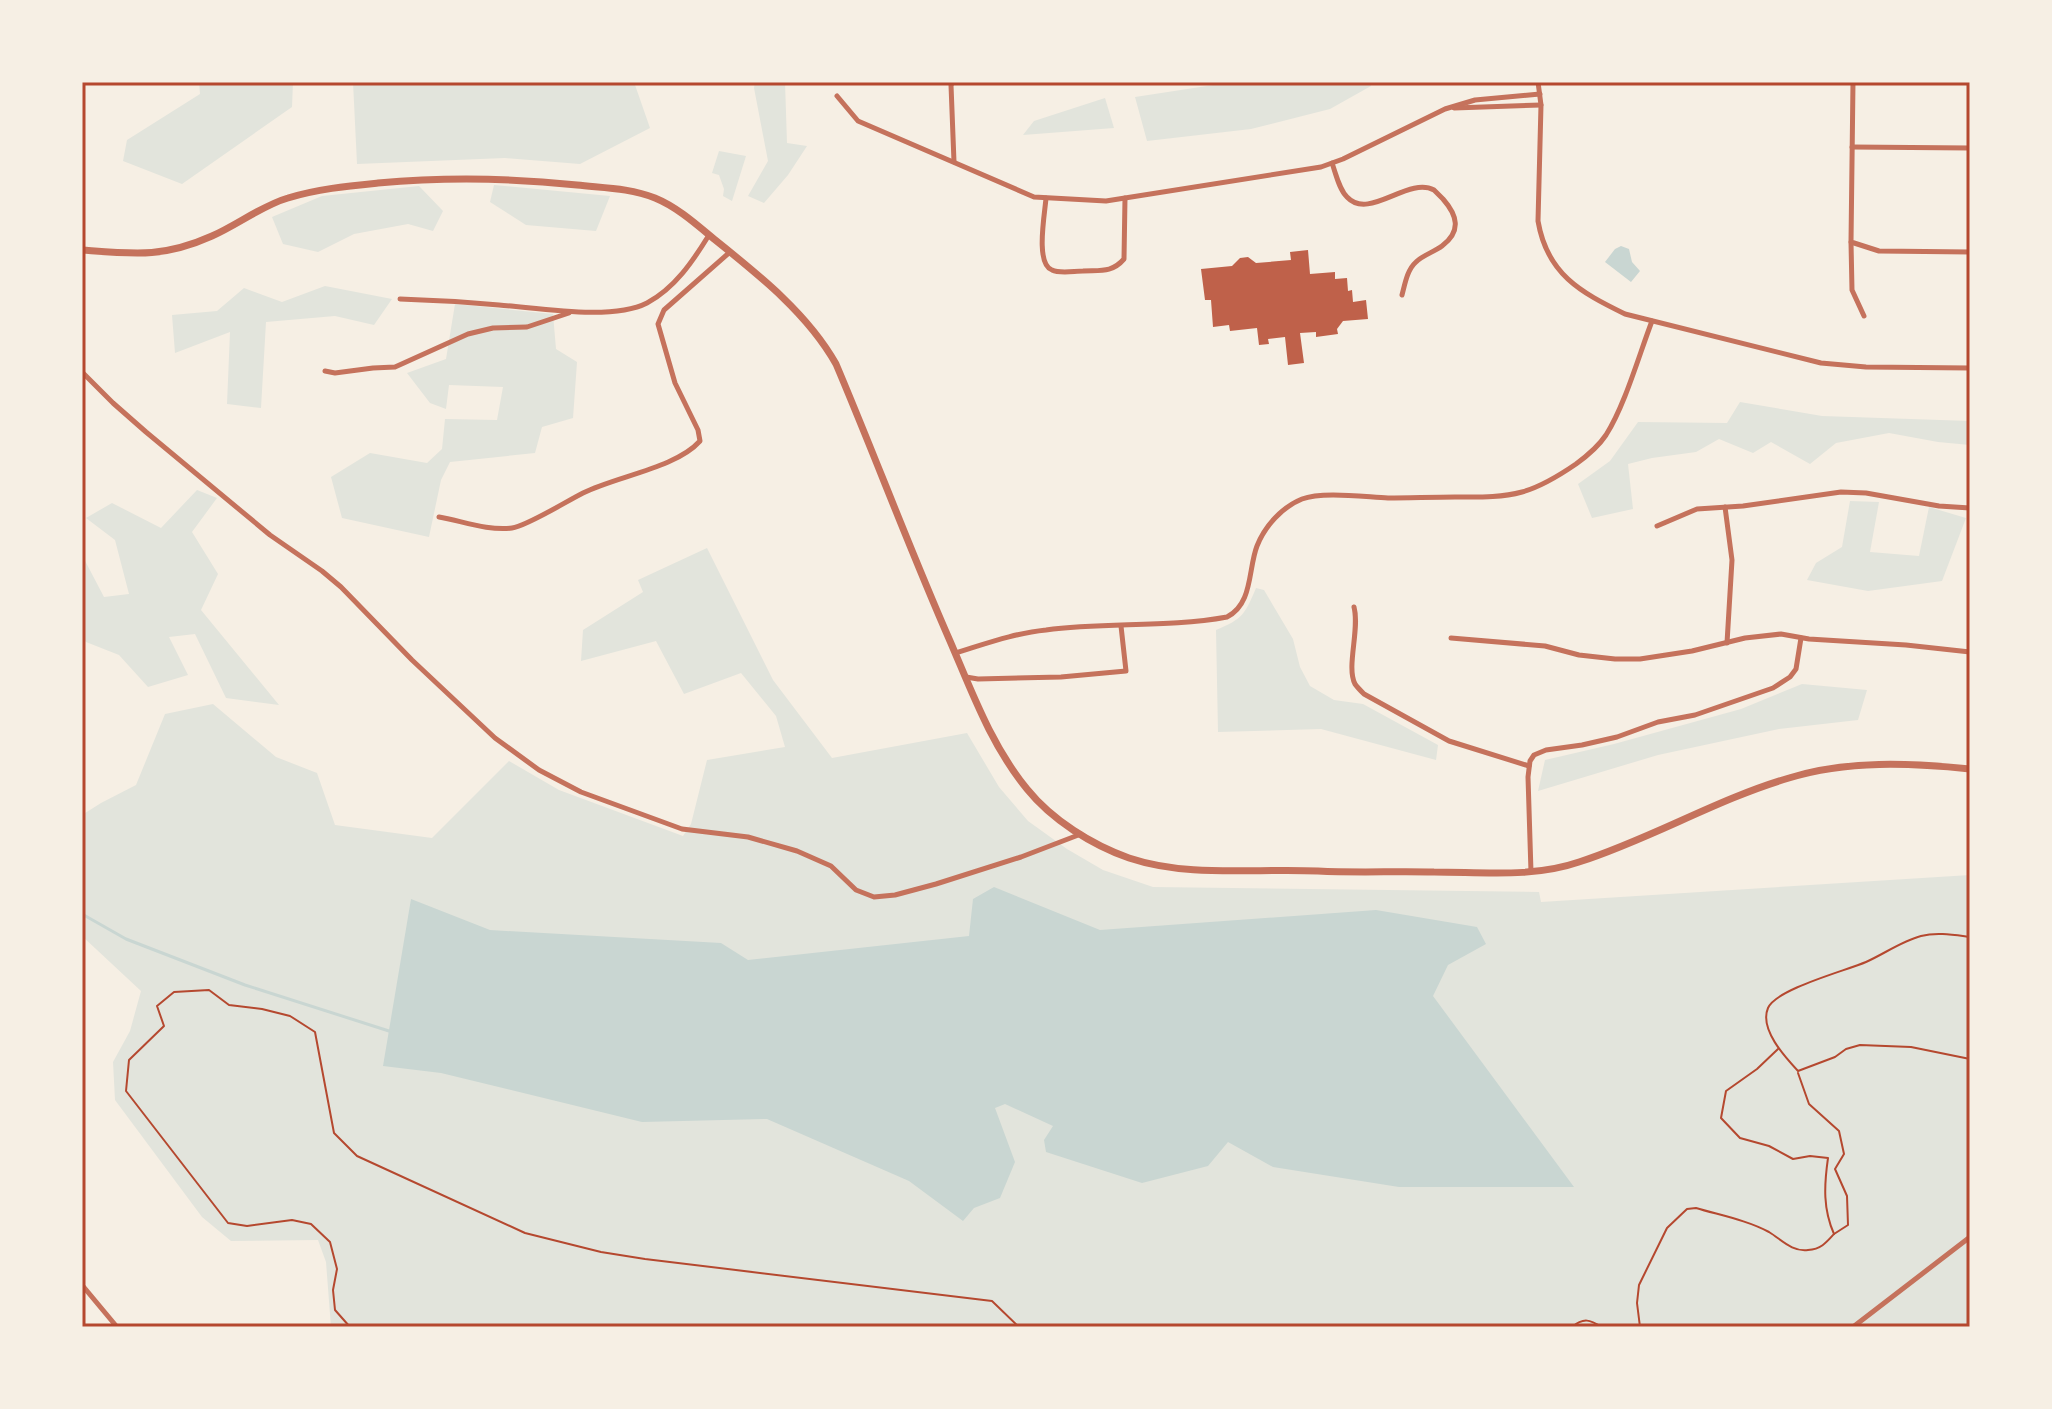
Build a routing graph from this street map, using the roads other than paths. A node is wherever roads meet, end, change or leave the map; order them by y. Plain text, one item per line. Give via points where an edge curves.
1 (953, 82) edge
2 (1538, 82) edge
3 (1853, 82) edge
4 (1540, 94) junction
5 (837, 96) dead end
6 (1541, 105) junction
7 (1445, 109) junction
8 (1852, 147) junction
9 (1970, 148) edge
10 (954, 162) junction
11 (1332, 163) junction
12 (1046, 198) junction
13 (1125, 198) junction
14 (709, 235) junction
15 (1851, 242) junction
16 (82, 250) edge
17 (730, 252) junction
18 (1970, 252) edge
19 (675, 282) junction
20 (686, 291) junction
21 (1402, 295) dead end
22 (400, 299) dead end
23 (574, 311) junction
24 (1864, 316) dead end
25 (1652, 321) junction
26 (1970, 368) edge
27 (325, 371) dead end
28 (82, 372) edge
29 (1725, 507) junction
30 (1970, 508) edge
31 (439, 517) dead end
32 (1657, 526) dead end
33 (1354, 607) dead end
34 (1121, 626) junction
35 (1451, 638) dead end
36 (1801, 638) junction
37 (1727, 643) junction
38 (1970, 652) edge
39 (955, 653) junction
40 (966, 677) junction
41 (1529, 766) junction
42 (1970, 769) edge
43 (1082, 834) junction
44 (1531, 872) junction
45 (1970, 1237) edge
46 (82, 1285) edge
47 (114, 1326) edge
48 (1853, 1327) edge

1 - 10 street
2 - 4 street
3 - 8 street
4 - 6 street
4 - 7 street via 1475,100
5 - 10 street via 858,121
6 - 7 street
6 - 25 street via 1538,221 1544,248 1573,285 1625,314
7 - 11 street
8 - 9 street
8 - 15 street
10 - 12 street
11 - 13 street
11 - 21 street via 1344,194 1353,202 1369,204 1421,188 1435,190 1453,211 1452,235 1415,262
12 - 13 street
12 - 13 street via 1042,256 1054,272 1116,268 1124,259
14 - 16 street via 656,198 618,188 429,179 331,188 285,199 213,236 156,254
14 - 17 street
14 - 19 street
15 - 18 street via 1879,251
15 - 24 street via 1852,290
17 - 20 street
17 - 39 street via 796,311 836,364
19 - 20 street
19 - 23 street via 629,310
20 - 31 street via 664,310 658,324 675,383 698,430 700,441 694,448 588,491 516,528
22 - 23 street
23 - 27 street via 527,327 468,334 395,367
25 - 26 street via 1821,363
25 - 34 street via 1601,442 1564,472 1523,492 1494,497 1303,499 1281,512 1263,534 1246,596 1234,614
28 - 43 street via 270,535 341,587 496,739 581,792 682,829 748,837 797,851 831,866 856,890 874,897 936,884
29 - 30 street via 1841,492
29 - 32 street via 1697,509
29 - 37 street via 1732,560
33 - 41 street via 1352,675 1364,694 1449,741
34 - 39 street via 1031,632
34 - 40 street via 1126,671
35 - 37 street via 1627,659
36 - 37 street via 1768,634
36 - 38 street
36 - 41 street via 1796,669 1773,688 1617,737 1540,751
39 - 40 street
40 - 43 street via 990,733 1016,775 1042,805
41 - 44 street
42 - 44 street via 1908,765 1819,770 1764,786 1578,863
43 - 44 street via 1127,857 1181,869
45 - 48 street
46 - 47 street

